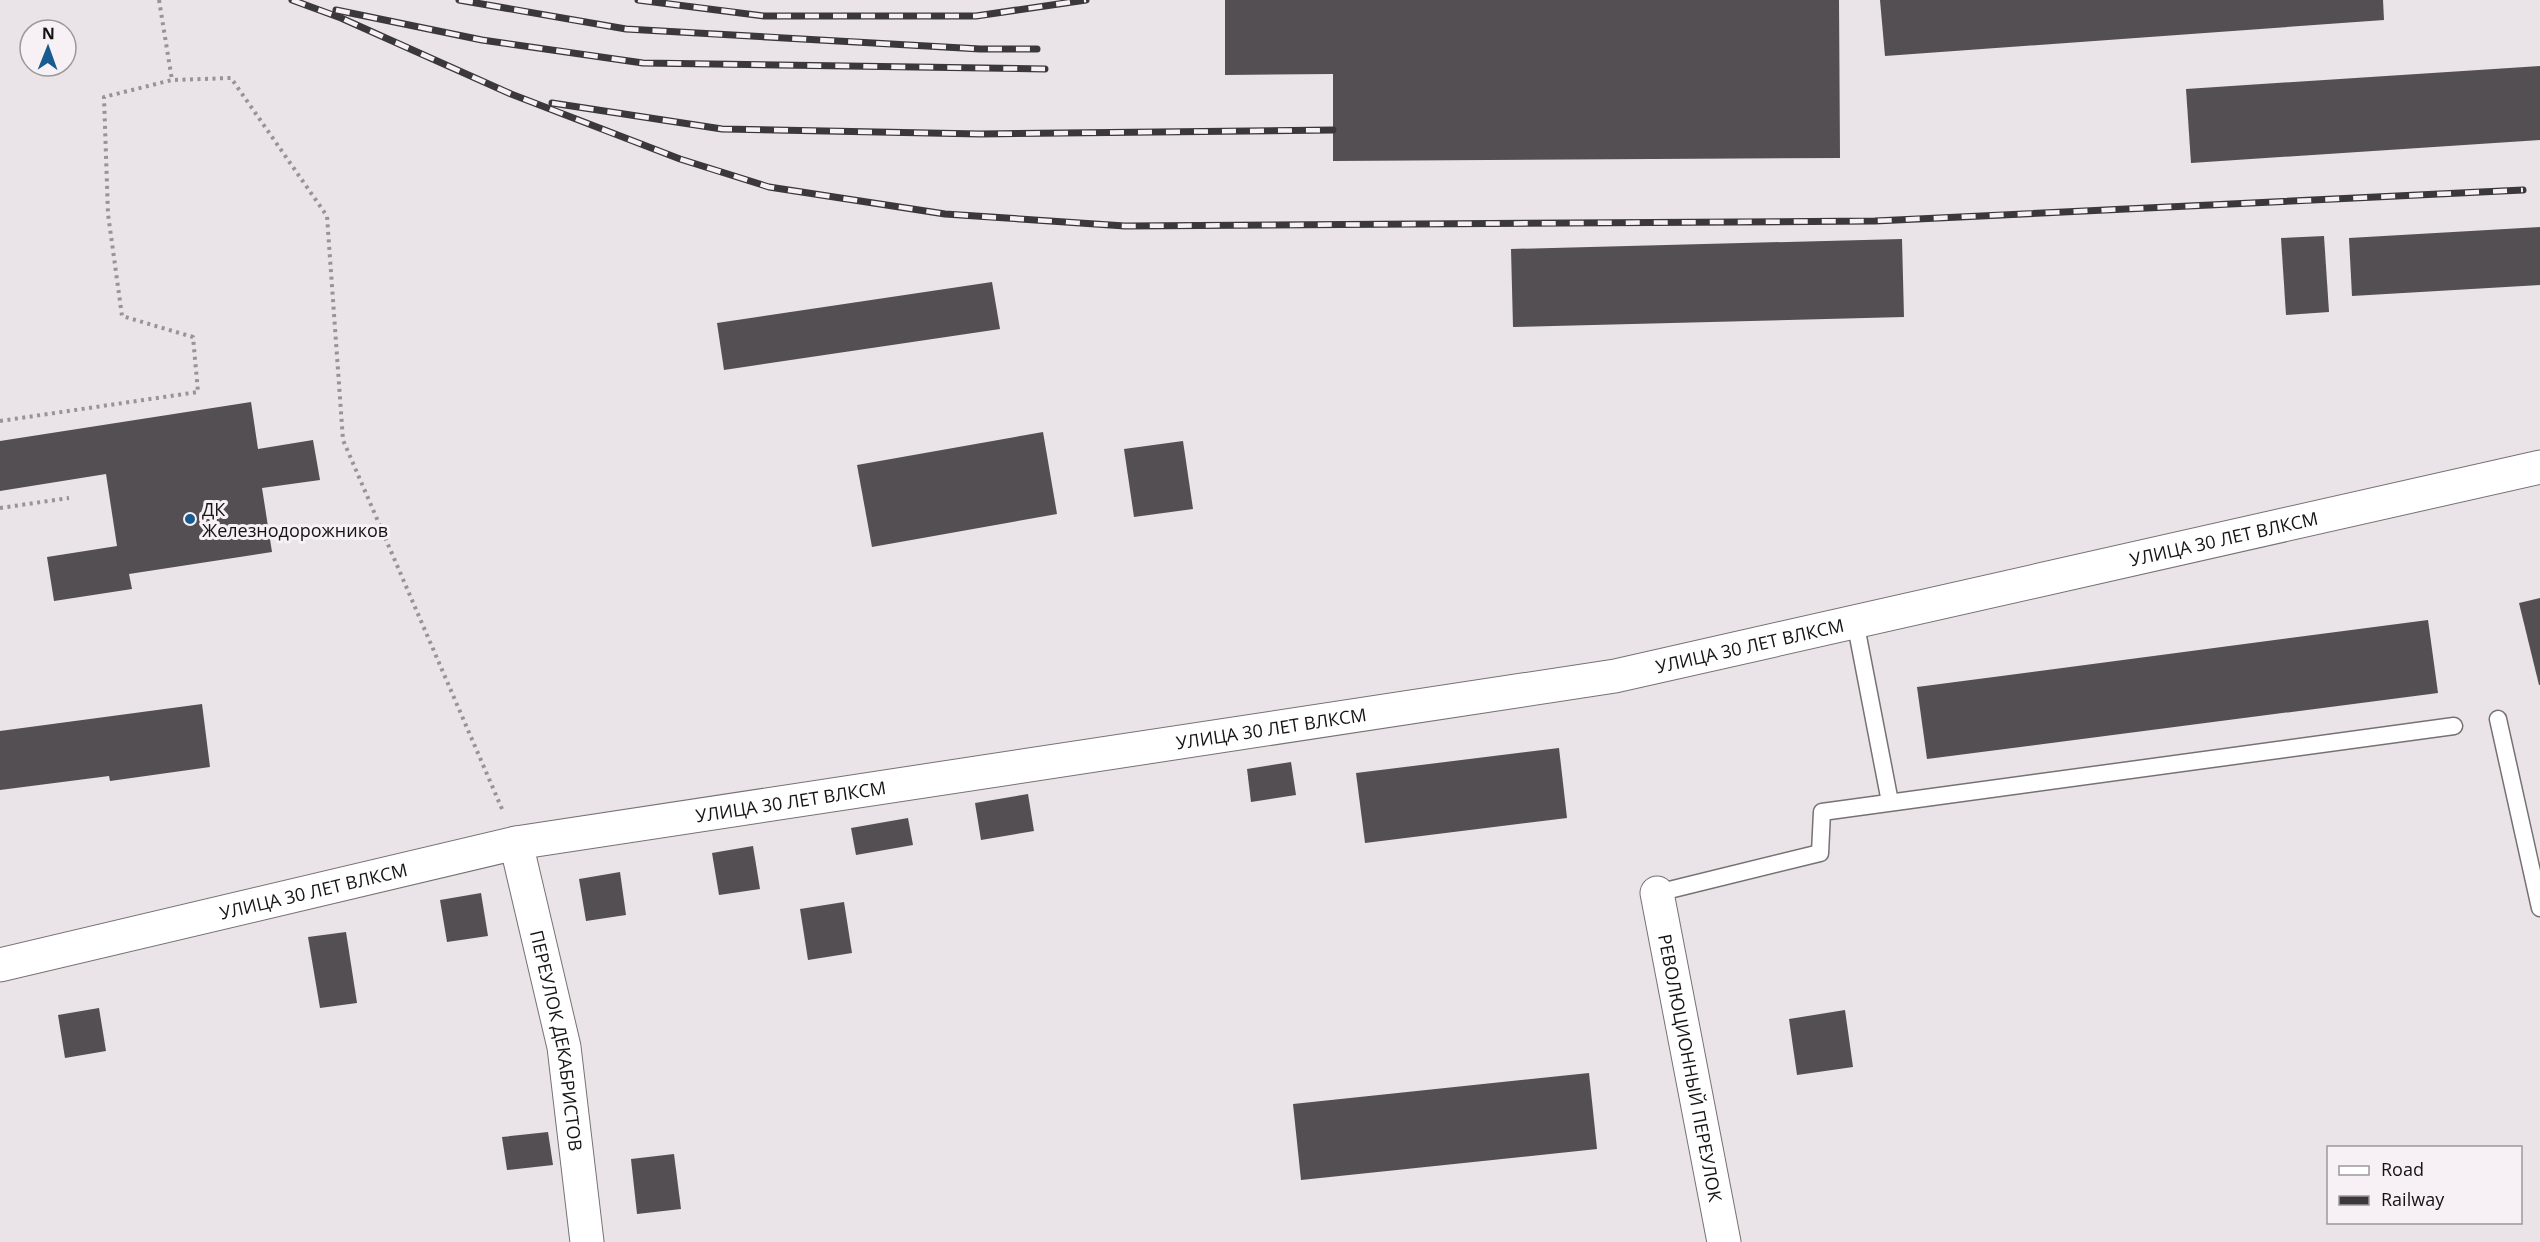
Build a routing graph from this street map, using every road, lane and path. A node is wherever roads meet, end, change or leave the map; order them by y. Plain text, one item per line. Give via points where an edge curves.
1 (159, 0) edge
2 (172, 80) junction
3 (0, 421) edge
4 (2540, 467) edge
5 (69, 498) dead end
6 (0, 508) edge
7 (1855, 621) junction
8 (2498, 719) dead end
9 (2454, 726) dead end
10 (1890, 802) junction
11 (516, 843) junction
12 (1657, 894) joint
13 (2540, 908) edge
14 (0, 965) edge
15 (587, 1242) edge
16 (1724, 1242) edge

1 - 2 path
2 - 3 path via 104,97 108,214 122,316 193,337 198,392
2 - 11 path via 231,78 327,216 343,440
4 - 7 street, УЛИЦА 30 ЛЕТ ВЛКСМ
5 - 6 path
7 - 10 lane
7 - 11 street, УЛИЦА 30 ЛЕТ ВЛКСМ via 1615,676
8 - 13 lane
9 - 10 lane
10 - 12 lane via 1822,812 1820,853
11 - 14 street, УЛИЦА 30 ЛЕТ ВЛКСМ
11 - 15 street, ПЕРЕУЛОК ДЕКАБРИСТОВ via 564,1047
12 - 16 street, РЕВОЛЮЦИОННЫЙ ПЕРЕУЛОК

